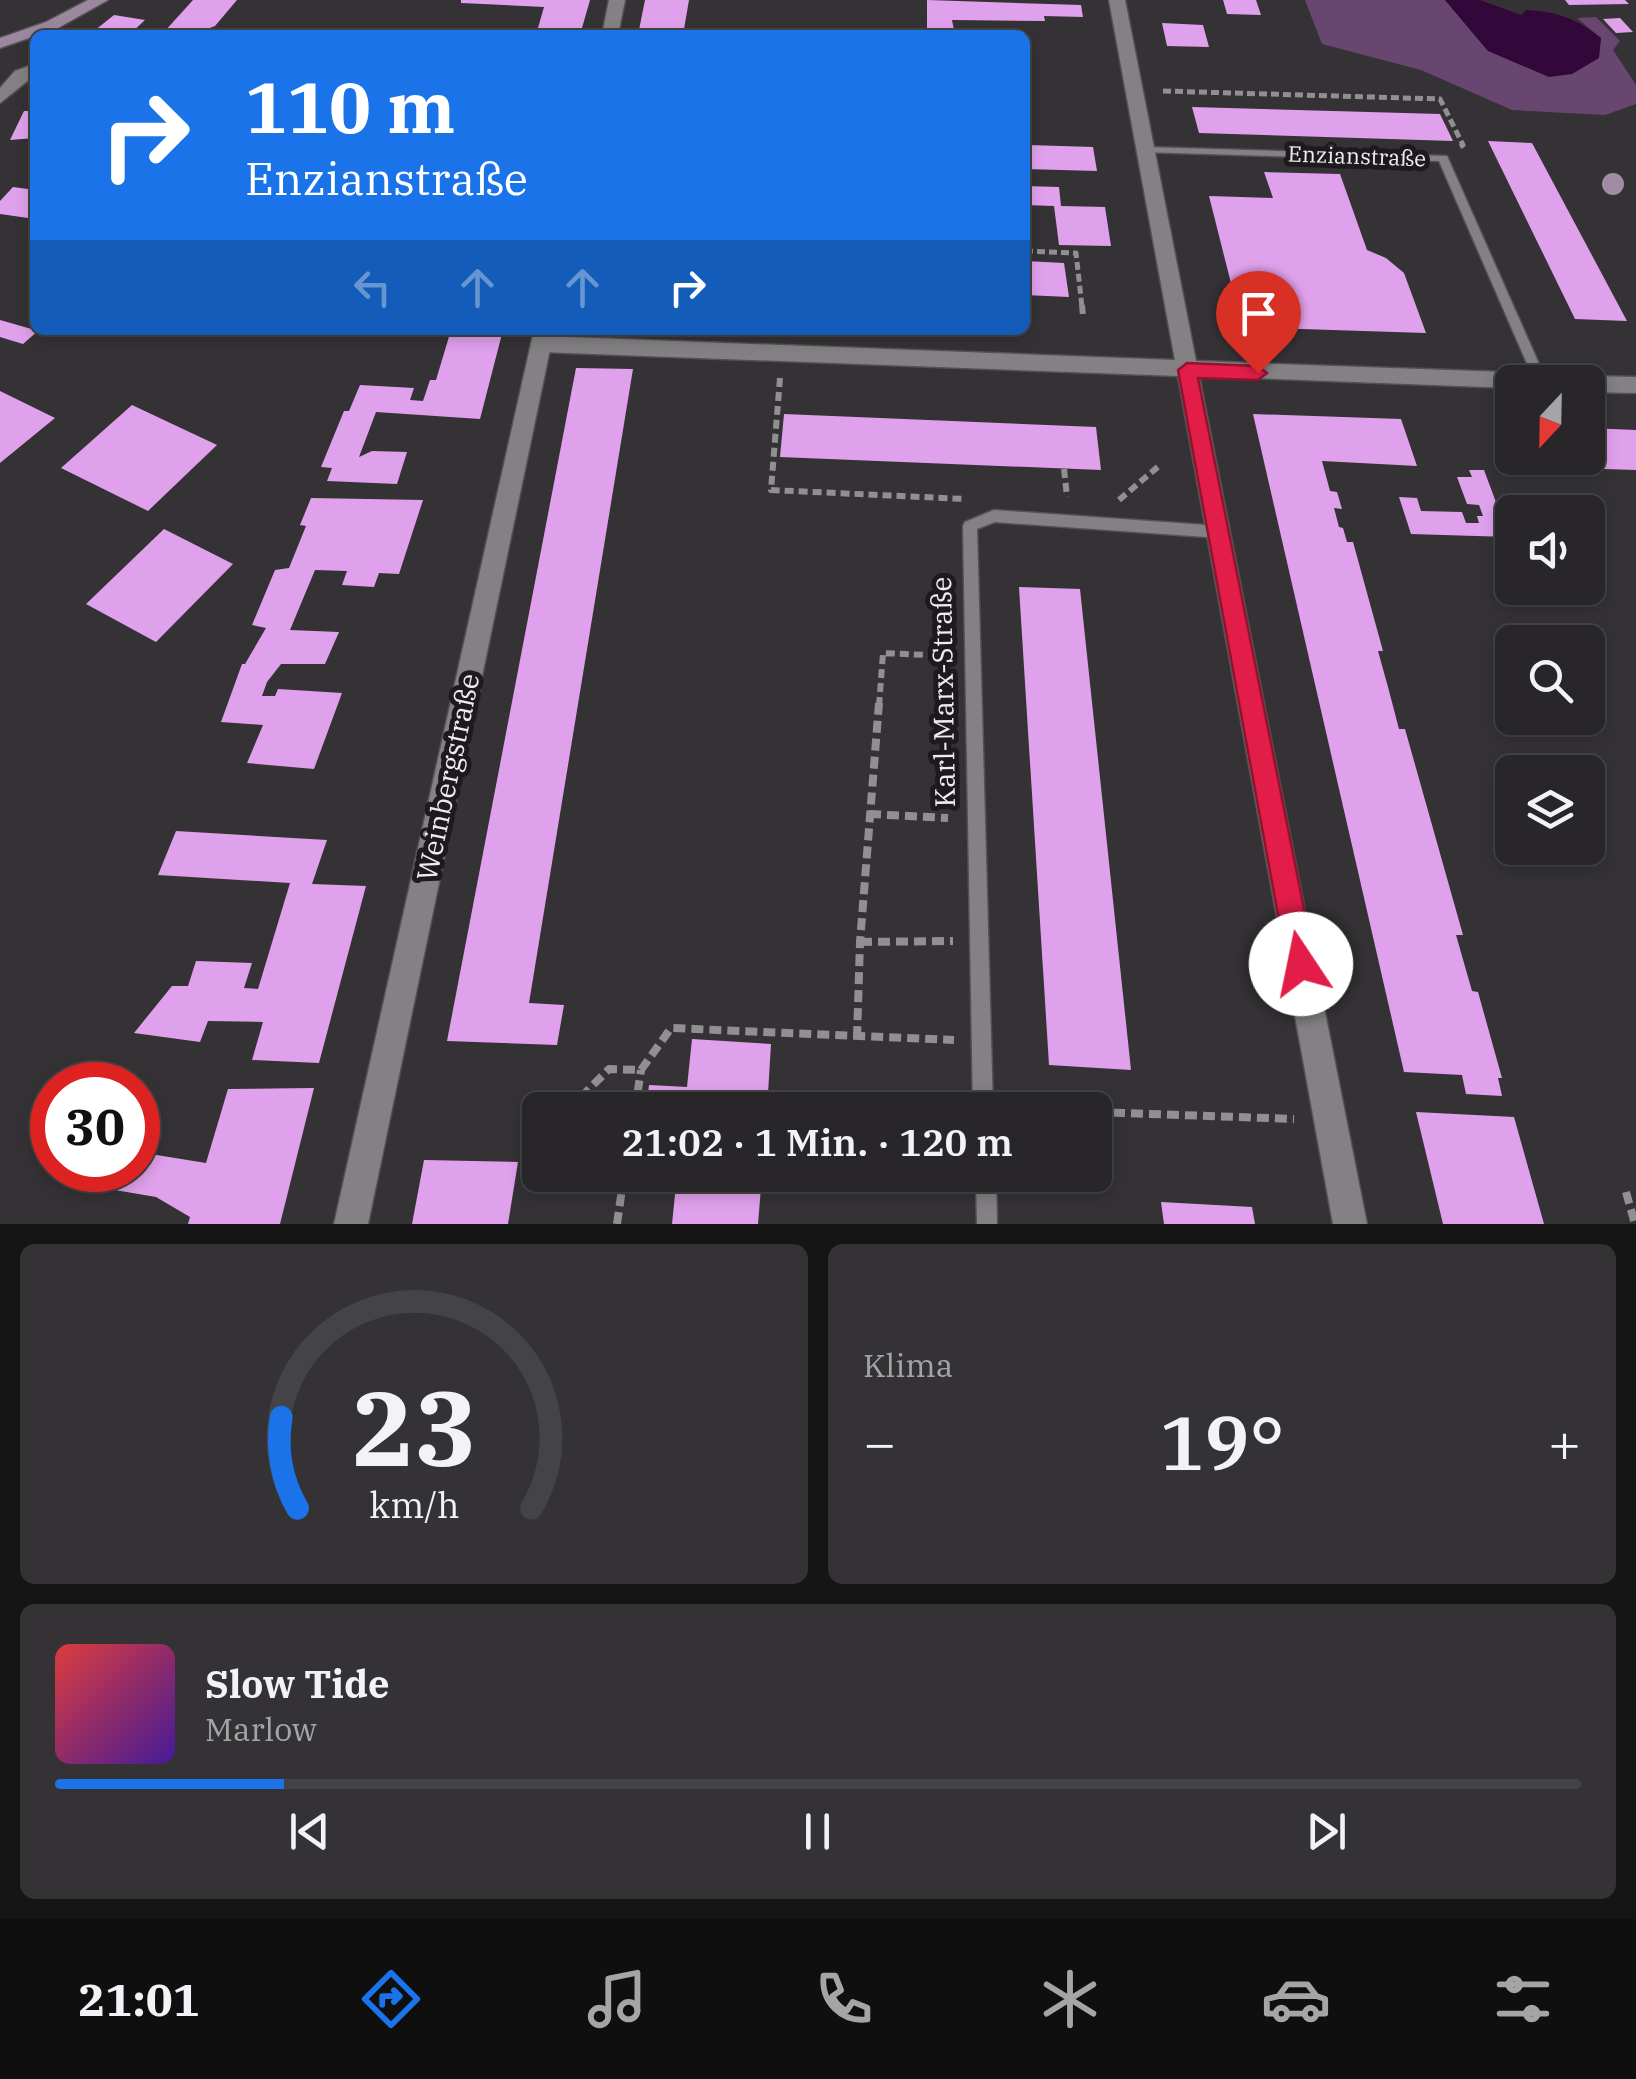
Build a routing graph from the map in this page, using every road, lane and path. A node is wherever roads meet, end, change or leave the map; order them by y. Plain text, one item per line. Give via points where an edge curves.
1 (100, 0) edge
2 (617, 0) edge
3 (1117, 0) edge
4 (36, 30) edge
5 (611, 30) edge
6 (30, 32) edge
7 (0, 43) edge
8 (30, 71) edge
9 (1157, 91) dead end
10 (0, 98) edge
11 (1146, 150) junction
12 (1443, 158) junction
13 (1030, 250) edge
14 (1083, 316) dead end
15 (543, 337) edge
16 (1534, 365) edge
17 (781, 366) dead end
18 (1187, 370) junction
19 (1495, 380) edge
20 (1605, 385) edge
21 (1636, 386) edge
22 (1160, 465) dead end
23 (968, 499) dead end
24 (1131, 507) dead end
25 (1220, 532) junction
26 (970, 658) junction
27 (869, 814) junction
28 (976, 819) junction
29 (977, 941) junction
30 (860, 942) junction
31 (858, 1038) junction
32 (980, 1041) junction
33 (641, 1070) junction
34 (586, 1092) edge
35 (637, 1092) edge
36 (982, 1092) edge
37 (1112, 1113) edge
38 (1331, 1122) junction
39 (622, 1192) edge
40 (987, 1192) edge
41 (1626, 1192) dead end
42 (350, 1224) edge
43 (617, 1224) edge
44 (988, 1224) edge
45 (1350, 1224) edge
46 (1635, 1224) edge

1 - 4 main road
2 - 5 street
3 - 11 street
6 - 7 main road
8 - 10 street
9 - 12 path via 1440,99 1464,145
11 - 12 lane, Enzianstraße
11 - 18 street
12 - 16 lane, Enzianstraße
13 - 14 path via 1076,252
15 - 18 street
15 - 42 street, Weinbergstraße
17 - 23 path via 771,490
18 - 19 street
18 - 25 street
20 - 21 street
22 - 24 path via 1113,506
25 - 26 lane, Karl-Marx-Straße via 994,516 970,526
25 - 38 street
26 - 27 path via 883,654
26 - 28 lane, Karl-Marx-Straße
27 - 28 path
27 - 30 path
28 - 29 lane, Karl-Marx-Straße
29 - 30 path
29 - 32 lane, Karl-Marx-Straße
30 - 31 path
31 - 32 path
31 - 33 path via 671,1028
32 - 36 lane, Karl-Marx-Straße
33 - 34 path via 609,1069
33 - 35 path
37 - 38 path
38 - 45 street
39 - 43 path
40 - 44 lane
41 - 46 path

